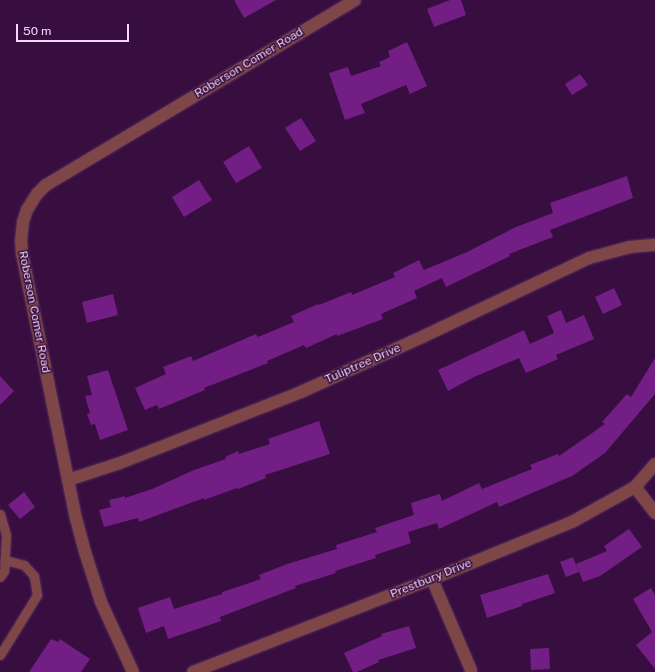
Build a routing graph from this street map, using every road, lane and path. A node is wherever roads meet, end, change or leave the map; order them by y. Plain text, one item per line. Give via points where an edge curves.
1 (354, 0) edge
2 (655, 245) edge
3 (655, 464) edge
4 (68, 480) junction
5 (635, 487) junction
6 (655, 513) edge
7 (0, 514) edge
8 (5, 560) junction
9 (0, 577) edge
10 (432, 579) junction
11 (0, 655) edge
12 (471, 670) dead end
13 (133, 672) edge
14 (193, 672) edge

1 - 4 street, Roberson Comer Road via 46,185 27,210 23,222 22,254
2 - 4 street, Tuliptree Drive via 630,247 589,258 422,338 301,392 120,463
3 - 5 street, Prestbury Drive
4 - 13 street, Roberson Comer Road via 85,552 101,602
5 - 6 street
5 - 10 street, Prestbury Drive via 572,522
7 - 8 lane via 6,535
8 - 9 lane via 4,571
8 - 11 lane via 24,565 34,576 37,595
10 - 12 street
10 - 14 street, Prestbury Drive

